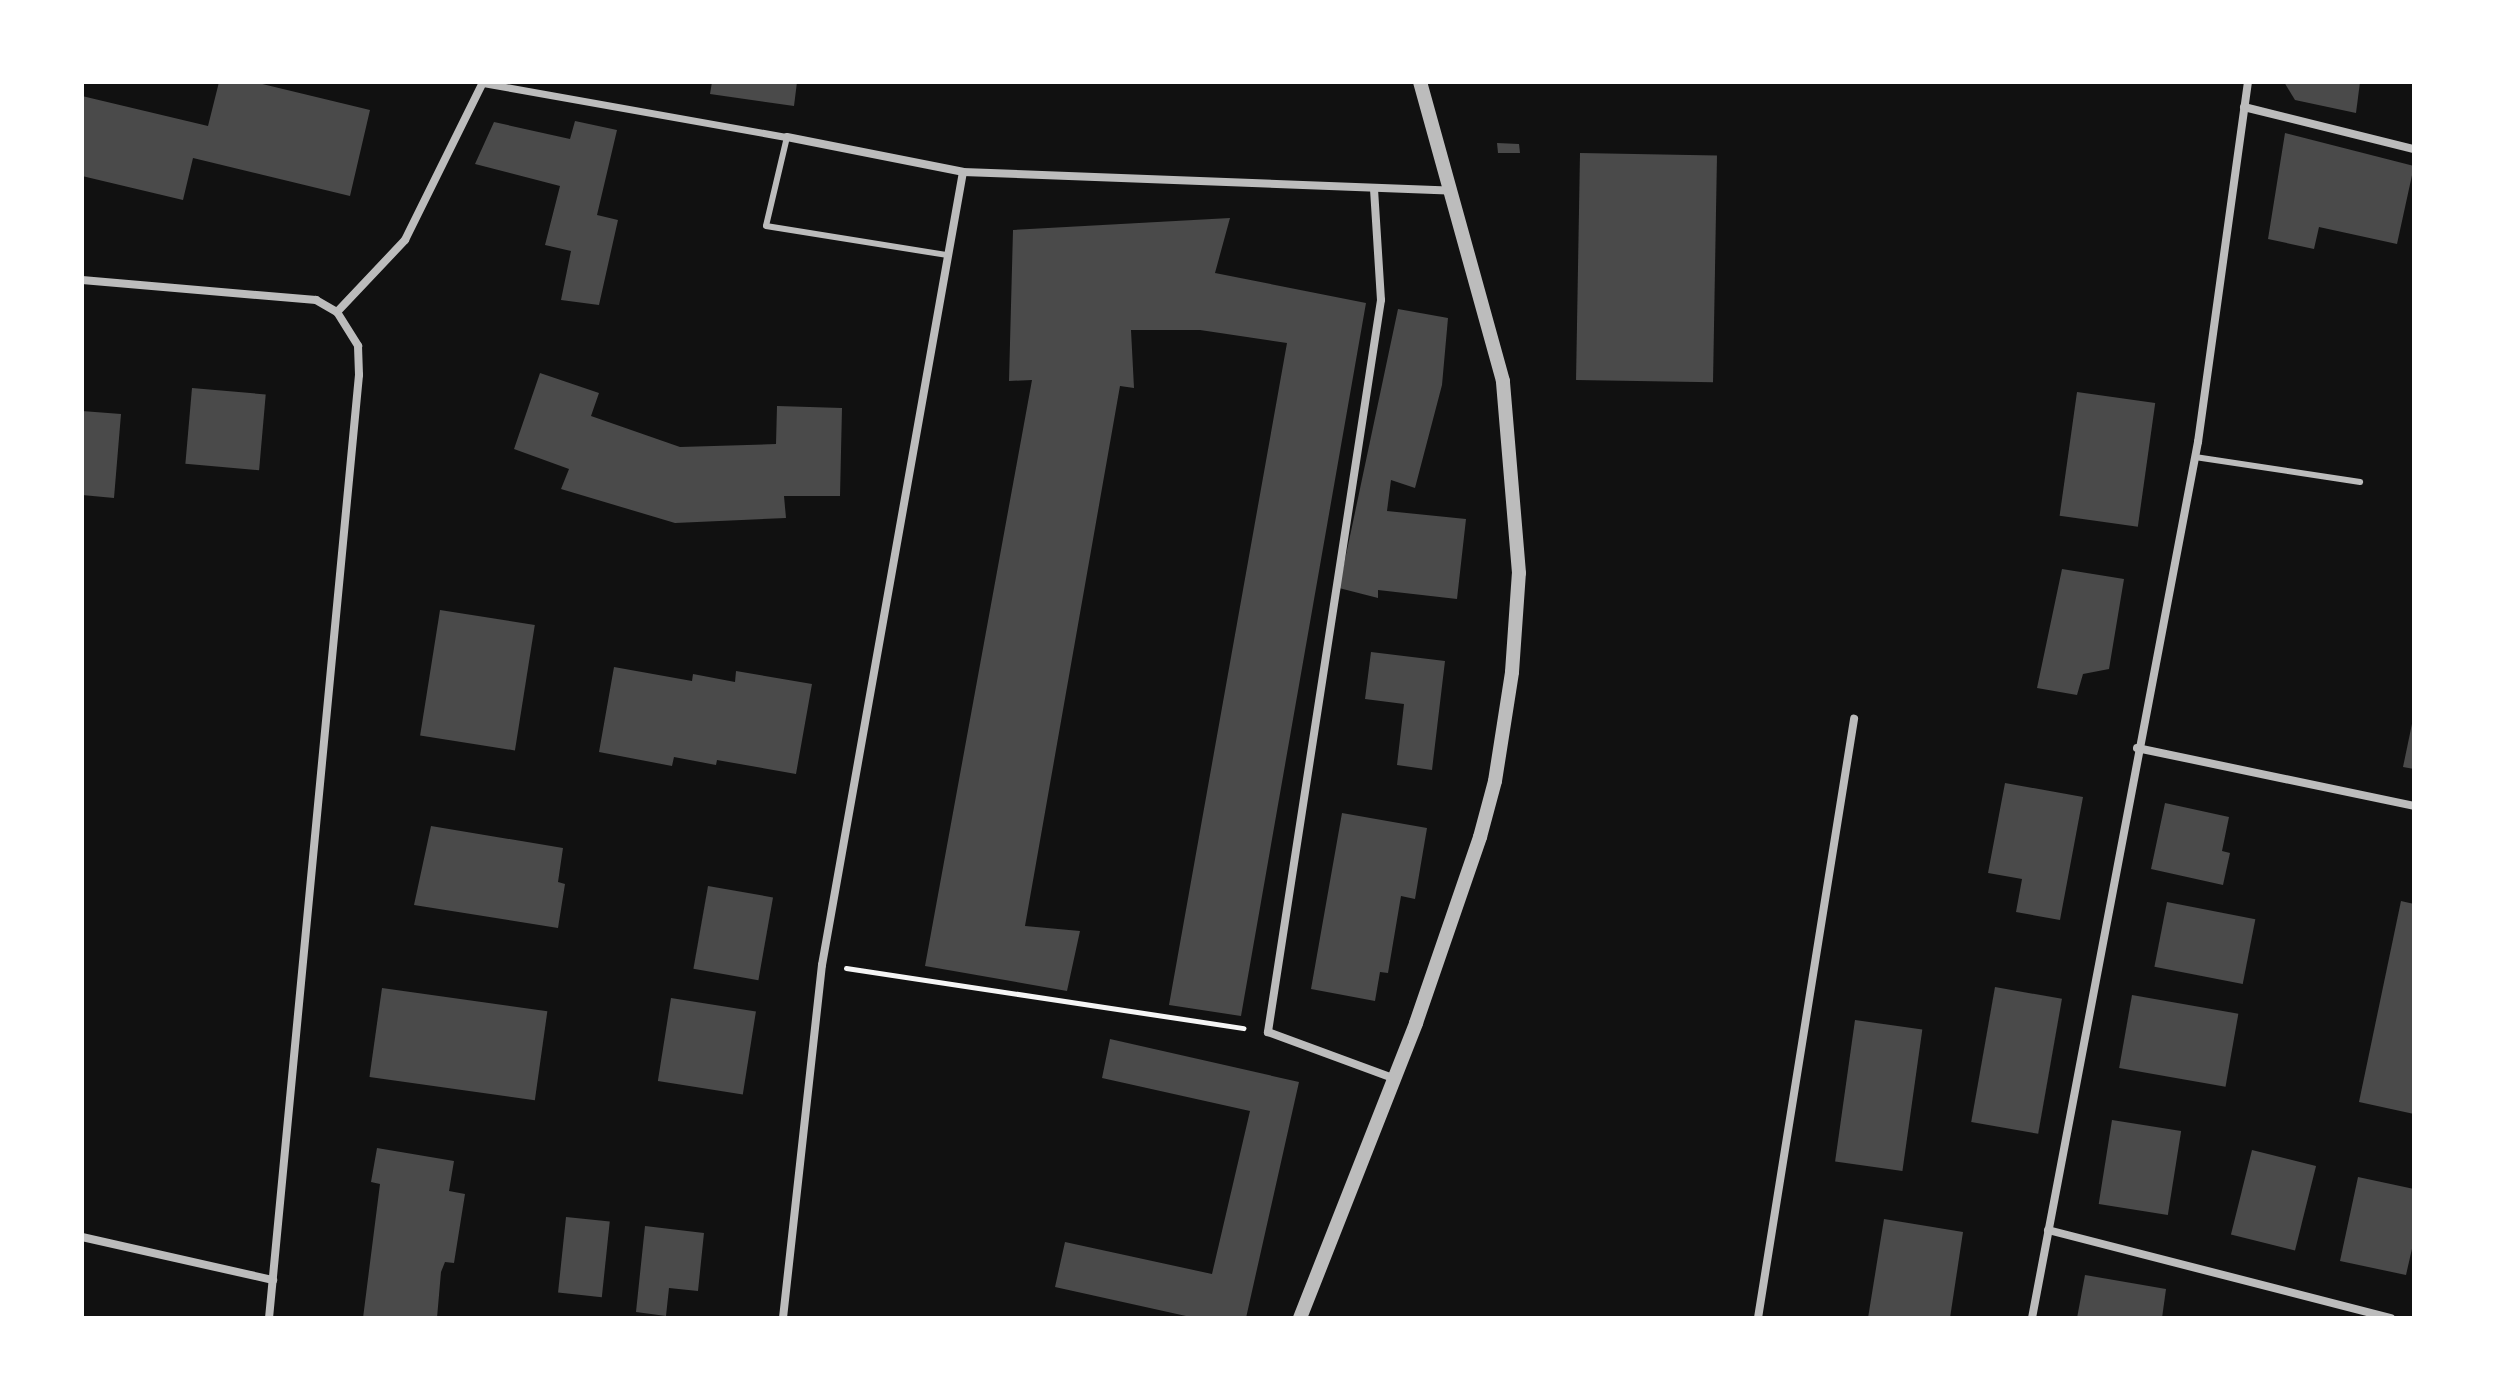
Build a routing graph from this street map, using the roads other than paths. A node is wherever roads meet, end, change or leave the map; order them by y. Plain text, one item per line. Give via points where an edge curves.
1 (1420, 82) edge
2 (2248, 82) edge
3 (483, 83) edge
4 (2244, 107) junction
5 (787, 137) junction
6 (2414, 149) edge
7 (963, 172) junction
8 (1374, 189) junction
9 (1448, 191) junction
10 (948, 255) junction
11 (82, 280) edge
12 (337, 312) junction
13 (2195, 457) junction
14 (2360, 482) dead end
15 (1854, 719) dead end
16 (2137, 748) junction
17 (2414, 806) edge
18 (1393, 1078) junction
19 (2048, 1230) junction
20 (82, 1237) edge
21 (273, 1280) junction
22 (269, 1318) edge
23 (783, 1318) edge
24 (1300, 1318) edge
25 (1758, 1318) edge
26 (2032, 1318) edge
27 (2391, 1318) edge

1 - 9 street
2 - 4 street
3 - 5 street
3 - 12 street via 405,240 386,266
4 - 6 street
4 - 13 street
5 - 7 street
5 - 10 lane via 766,226
7 - 8 street
7 - 10 street
8 - 9 street
8 - 18 street via 1381,300 1268,1032
9 - 18 street via 1489,317 1503,381 1514,476 1516,621 1495,781 1439,958
10 - 23 street via 822,965
11 - 12 street via 291,296 316,300
12 - 21 street via 358,346 359,375
13 - 14 lane
13 - 16 street
15 - 25 street
16 - 17 street
16 - 19 street
18 - 24 street
19 - 26 street
19 - 27 street
20 - 21 street
21 - 22 street

